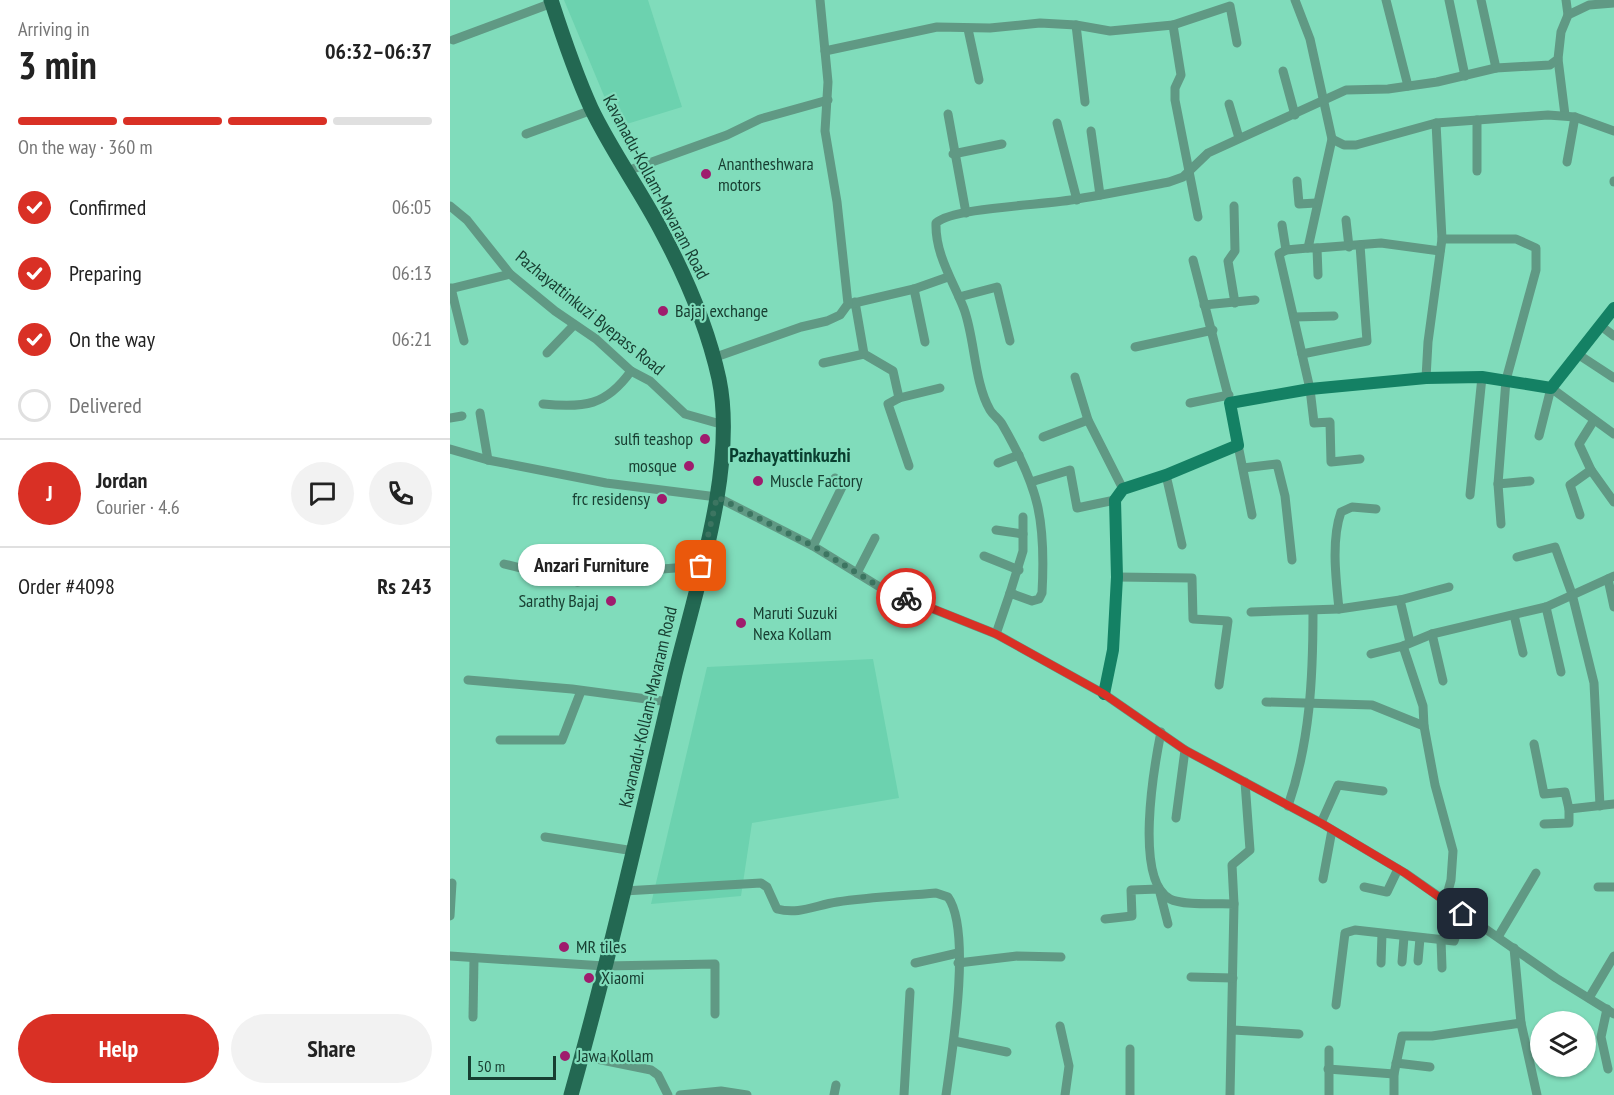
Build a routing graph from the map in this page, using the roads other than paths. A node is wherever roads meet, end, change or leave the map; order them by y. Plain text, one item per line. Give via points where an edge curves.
1 (820, 0) edge
2 (1386, 0) edge
3 (1449, 0) edge
4 (1481, 0) edge
5 (1566, 0) edge
6 (1299, 1) edge
7 (552, 2) edge
8 (1614, 3) edge
9 (1568, 15) junction
10 (1076, 25) junction
11 (1173, 25) junction
12 (968, 29) junction
13 (453, 40) dead end
14 (1237, 43) dead end
15 (825, 51) junction
16 (1558, 59) junction
17 (1496, 68) junction
18 (1283, 71) dead end
19 (1465, 76) junction
20 (978, 81) dead end
21 (1408, 86) junction
22 (1323, 99) junction
23 (828, 100) junction
24 (1085, 102) dead end
25 (1229, 104) dead end
26 (592, 110) junction
27 (948, 114) dead end
28 (1295, 115) junction
29 (1570, 116) junction
30 (1477, 120) junction
31 (1057, 123) dead end
32 (1436, 123) junction
33 (1090, 131) dead end
34 (1614, 131) edge
35 (526, 134) dead end
36 (1239, 138) junction
37 (1332, 139) junction
38 (1002, 144) dead end
39 (954, 154) junction
40 (1567, 162) dead end
41 (1190, 170) junction
42 (627, 171) junction
43 (1477, 171) dead end
44 (1296, 181) dead end
45 (1100, 195) junction
46 (1077, 200) junction
47 (1316, 203) junction
48 (450, 206) edge
49 (1234, 206) dead end
50 (966, 213) junction
51 (1198, 217) dead end
52 (1346, 220) dead end
53 (1282, 225) dead end
54 (1442, 239) junction
55 (1360, 245) junction
56 (1349, 247) junction
57 (1313, 248) junction
58 (1286, 250) junction
59 (1440, 250) junction
60 (1193, 260) dead end
61 (510, 274) junction
62 (1318, 275) dead end
63 (948, 277) junction
64 (450, 288) edge
65 (914, 289) junction
66 (959, 297) junction
67 (1255, 300) dead end
68 (851, 303) junction
69 (1235, 303) junction
70 (1204, 305) junction
71 (1614, 308) edge
72 (1334, 316) dead end
73 (1294, 317) junction
74 (574, 325) junction
75 (1601, 326) junction
76 (1213, 330) junction
77 (1614, 336) edge
78 (464, 341) dead end
79 (1010, 341) dead end
80 (925, 342) dead end
81 (1135, 347) dead end
82 (547, 353) dead end
83 (864, 354) junction
84 (1302, 354) junction
85 (1579, 355) junction
86 (712, 358) junction
87 (824, 363) dead end
88 (632, 371) junction
89 (1076, 377) dead end
90 (1482, 377) junction
91 (1426, 378) junction
92 (1614, 378) edge
93 (1506, 380) junction
94 (940, 388) dead end
95 (1551, 388) junction
96 (1310, 389) junction
97 (899, 398) junction
98 (1229, 399) junction
99 (1190, 403) dead end
100 (543, 404) dead end
101 (480, 412) dead end
102 (462, 416) dead end
103 (450, 418) edge
104 (1088, 420) junction
105 (1594, 420) junction
106 (724, 425) junction
107 (1614, 434) edge
108 (1539, 436) dead end
109 (1043, 437) dead end
110 (1238, 445) junction
111 (450, 449) edge
112 (1019, 455) junction
113 (1360, 459) dead end
114 (488, 460) junction
115 (998, 463) dead end
116 (909, 466) dead end
117 (1243, 468) junction
118 (1591, 470) junction
119 (1166, 475) junction
120 (835, 478) dead end
121 (1530, 481) dead end
122 (1031, 482) junction
123 (1498, 484) junction
124 (1123, 489) junction
125 (1470, 495) dead end
126 (717, 497) junction
127 (1115, 500) junction
128 (1614, 502) edge
129 (1376, 509) dead end
130 (1252, 515) dead end
131 (1580, 515) dead end
132 (1023, 517) dead end
133 (1501, 524) dead end
134 (996, 530) dead end
135 (1023, 534) junction
136 (875, 538) dead end
137 (1182, 545) dead end
138 (813, 546) junction
139 (984, 556) dead end
140 (1517, 557) dead end
141 (1292, 561) dead end
142 (504, 564) dead end
143 (701, 566) junction
144 (1019, 570) junction
145 (857, 573) junction
146 (1117, 577) junction
147 (1611, 578) edge
148 (1449, 588) dead end
149 (1010, 593) junction
150 (1572, 594) junction
151 (1400, 600) junction
152 (1546, 607) junction
153 (1614, 607) edge
154 (1340, 609) junction
155 (1251, 612) dead end
156 (1313, 612) junction
157 (1515, 615) junction
158 (996, 634) junction
159 (1432, 634) junction
160 (1406, 644) junction
161 (1523, 653) dead end
162 (1371, 654) dead end
163 (1561, 672) dead end
164 (468, 680) dead end
165 (1443, 681) dead end
166 (1219, 685) dead end
167 (581, 690) junction
168 (1104, 694) junction
169 (669, 702) junction
170 (1266, 702) dead end
171 (1311, 705) junction
172 (1424, 726) junction
173 (1161, 732) junction
174 (500, 740) dead end
175 (1534, 744) dead end
176 (1185, 750) junction
177 (1245, 782) junction
178 (1383, 791) dead end
179 (1614, 804) edge
180 (1288, 806) junction
181 (1600, 806) junction
182 (1569, 809) junction
183 (1176, 818) dead end
184 (1321, 823) junction
185 (1544, 824) dead end
186 (1332, 830) junction
187 (545, 837) dead end
188 (634, 851) junction
189 (1398, 869) junction
190 (1536, 873) dead end
191 (1323, 879) dead end
192 (452, 883) dead end
193 (1364, 887) dead end
194 (1598, 887) dead end
195 (1614, 888) edge
196 (1159, 889) junction
197 (624, 891) junction
198 (1445, 902) junction
199 (1234, 904) junction
200 (1463, 914) junction
201 (450, 916) edge
202 (1105, 919) dead end
203 (1168, 924) dead end
204 (1382, 934) junction
205 (1404, 937) junction
206 (1498, 937) junction
207 (1420, 938) junction
208 (1441, 940) junction
209 (1514, 948) junction
210 (450, 956) edge
211 (1614, 956) edge
212 (474, 957) junction
213 (1061, 957) dead end
214 (958, 958) junction
215 (1418, 961) dead end
216 (1402, 962) dead end
217 (915, 963) dead end
218 (1381, 963) dead end
219 (604, 966) junction
220 (1442, 968) dead end
221 (1191, 977) dead end
222 (1233, 978) junction
223 (910, 992) dead end
224 (1589, 998) junction
225 (1336, 1005) dead end
226 (1610, 1011) edge
227 (715, 1014) dead end
228 (473, 1017) dead end
229 (1521, 1023) junction
230 (1060, 1026) dead end
231 (1233, 1030) junction
232 (1299, 1034) dead end
233 (954, 1041) junction
234 (1130, 1049) dead end
235 (1329, 1050) dead end
236 (1007, 1052) dead end
237 (582, 1056) junction
238 (1396, 1063) junction
239 (1430, 1067) dead end
240 (1608, 1069) dead end
241 (1328, 1070) junction
242 (1394, 1074) junction
243 (836, 1084) dead end
244 (571, 1095) edge
245 (668, 1095) edge
246 (680, 1095) edge
247 (747, 1095) edge
248 (834, 1095) edge
249 (904, 1095) edge
250 (946, 1095) edge
251 (1065, 1095) edge
252 (1130, 1095) edge
253 (1230, 1095) edge
254 (1329, 1095) edge
255 (1394, 1095) edge
256 (1537, 1095) edge

1 - 15 street
2 - 21 street
3 - 19 street
4 - 17 street
5 - 9 street
6 - 22 street
7 - 13 street
7 - 26 main road, Kavanadu-Kollam-Mavaram Road
8 - 9 street via 1589,5
9 - 16 street via 1561,32
10 - 11 street via 1110,32
10 - 12 street via 1040,23
10 - 24 street
11 - 14 street via 1230,6
11 - 41 street via 1181,75 1175,100
12 - 15 street via 937,27
12 - 20 street
15 - 23 street
16 - 17 street via 1550,65
16 - 29 street
17 - 19 street
18 - 28 street
19 - 21 street
21 - 22 street via 1346,90
22 - 28 street
22 - 37 street
23 - 42 street via 760,119
23 - 68 street via 825,131
25 - 36 street
26 - 35 street
26 - 42 main road, Kavanadu-Kollam-Mavaram Road
27 - 39 street
28 - 36 street
29 - 30 street
29 - 34 street
29 - 40 street
30 - 32 street
30 - 43 street
31 - 46 street
32 - 37 street via 1356,145
32 - 54 street
33 - 45 street
36 - 41 street via 1208,153
37 - 47 street
38 - 39 street
39 - 50 street
41 - 45 street via 1169,182
41 - 51 street
42 - 86 main road, Kavanadu-Kollam-Mavaram Road via 688,286
44 - 47 street via 1299,204
45 - 46 street
46 - 50 street
47 - 57 street
48 - 61 street, Pazhayattinkuzi Byepass Road via 467,220
49 - 69 street via 1235,251 1228,261
50 - 63 street via 943,217 936,223
52 - 56 street
53 - 58 street
54 - 59 street
54 - 93 street via 1516,239 1536,248 1536,270
55 - 56 street
55 - 59 street via 1381,243
55 - 84 street via 1367,341
56 - 57 street
57 - 58 street
57 - 62 street
58 - 73 street via 1279,254
59 - 91 street
60 - 70 street
61 - 64 street
61 - 74 street, Pazhayattinkuzi Byepass Road
63 - 65 street
63 - 66 street
64 - 78 street
65 - 68 street
65 - 80 street
66 - 79 street via 997,287
66 - 112 street via 990,410
67 - 69 street
68 - 83 street
68 - 86 street via 827,321
69 - 70 street
70 - 76 street
71 - 75 street
72 - 73 street
73 - 84 street
74 - 82 street
74 - 88 street, Pazhayattinkuzi Byepass Road
75 - 77 street
75 - 85 street
76 - 81 street
76 - 98 street
83 - 87 street
83 - 97 street via 893,370
84 - 96 street
85 - 92 street
85 - 95 street
86 - 106 main road, Kavanadu-Kollam-Mavaram Road via 719,380
88 - 100 street via 604,400 567,407
88 - 106 street, Pazhayattinkuzi Byepass Road via 650,381 685,414
89 - 104 street
90 - 91 street
90 - 93 street
90 - 125 street
91 - 96 street
93 - 95 street
93 - 123 street
94 - 97 street
95 - 105 street
95 - 108 street
96 - 98 street
96 - 113 street via 1314,423 1330,422 1331,462
97 - 116 street via 888,404
98 - 99 street
98 - 110 street
101 - 114 street
102 - 103 street
104 - 109 street
104 - 124 street
105 - 107 street
105 - 118 street via 1579,444
106 - 126 main road, Kavanadu-Kollam-Mavaram Road
110 - 117 street
110 - 119 street
111 - 114 street
112 - 115 street
112 - 122 street
114 - 126 street via 606,483
117 - 130 street
117 - 141 street via 1276,464 1285,496
118 - 128 street
118 - 131 street via 1570,485
119 - 124 street
119 - 137 street
120 - 138 street via 842,488
121 - 123 street
122 - 127 street via 1070,470 1077,508
122 - 149 street via 1042,518 1042,593 1040,599 1032,601
123 - 133 street
124 - 127 street
126 - 138 street
126 - 143 main road, Kavanadu-Kollam-Mavaram Road
127 - 146 street
129 - 154 street via 1352,507 1341,512 1336,551
132 - 135 street
134 - 135 street
135 - 144 street
136 - 145 street
138 - 145 street
139 - 144 street
140 - 150 street via 1555,547
142 - 143 street via 577,582 636,571
143 - 169 main road, Kavanadu-Kollam-Mavaram Road
144 - 149 street
145 - 158 street via 883,589
146 - 166 street via 1192,578 1193,619 1228,621
146 - 168 street via 1113,650
147 - 150 street
147 - 153 street
148 - 151 street
149 - 158 street
150 - 152 street
150 - 181 street via 1594,683
151 - 154 street
151 - 160 street
152 - 157 street
152 - 163 street
154 - 156 street
155 - 156 street
156 - 171 street
157 - 159 street
157 - 161 street
158 - 168 street
159 - 160 street
159 - 165 street
160 - 162 street
160 - 172 street via 1423,706
164 - 167 street
167 - 169 street
167 - 174 street via 561,740
168 - 173 street
169 - 188 main road, Kavanadu-Kollam-Mavaram Road
170 - 171 street
171 - 172 street via 1372,705
171 - 180 street via 1300,771
172 - 198 street via 1453,851
173 - 176 street
173 - 196 street via 1150,848 1151,869
175 - 182 street via 1544,794 1565,792
176 - 177 street
176 - 183 street
177 - 180 street
177 - 199 street via 1250,850 1232,865
178 - 184 street via 1338,784
179 - 181 street
180 - 184 street
181 - 182 street
182 - 185 street via 1569,823
184 - 186 street
186 - 189 street
186 - 191 street
187 - 188 street
188 - 197 main road, Kavanadu-Kollam-Mavaram Road
189 - 193 street via 1387,892
189 - 198 street
190 - 206 street
192 - 201 street
194 - 195 street
196 - 199 street via 1178,902
196 - 202 street via 1131,890 1132,916
196 - 203 street
197 - 214 street via 761,883 777,909 786,912 836,902 943,894 951,900 955,912
197 - 219 main road, Kavanadu-Kollam-Mavaram Road
198 - 200 street
199 - 222 street
200 - 206 street
200 - 208 street via 1454,941
204 - 205 street
204 - 218 street
204 - 225 street via 1355,930 1346,933
205 - 207 street
205 - 216 street
206 - 209 street
207 - 208 street
207 - 215 street
208 - 220 street
209 - 224 street
209 - 229 street
210 - 212 street
211 - 224 street
212 - 219 street
212 - 228 street
213 - 214 street
214 - 217 street
214 - 233 street
219 - 227 street via 715,964
219 - 237 main road, Kavanadu-Kollam-Mavaram Road
221 - 222 street
222 - 231 street
223 - 249 street
224 - 226 street
226 - 240 street via 1601,1037
229 - 238 street via 1432,1036 1402,1035
229 - 256 street
230 - 251 street via 1070,1066
231 - 232 street
231 - 253 street
233 - 236 street
233 - 250 street
234 - 252 street
235 - 241 street
237 - 244 main road, Kavanadu-Kollam-Mavaram Road
237 - 245 street via 651,1070
238 - 239 street
238 - 242 street
241 - 242 street
241 - 254 street
242 - 255 street
243 - 248 street
246 - 247 street via 721,1091

